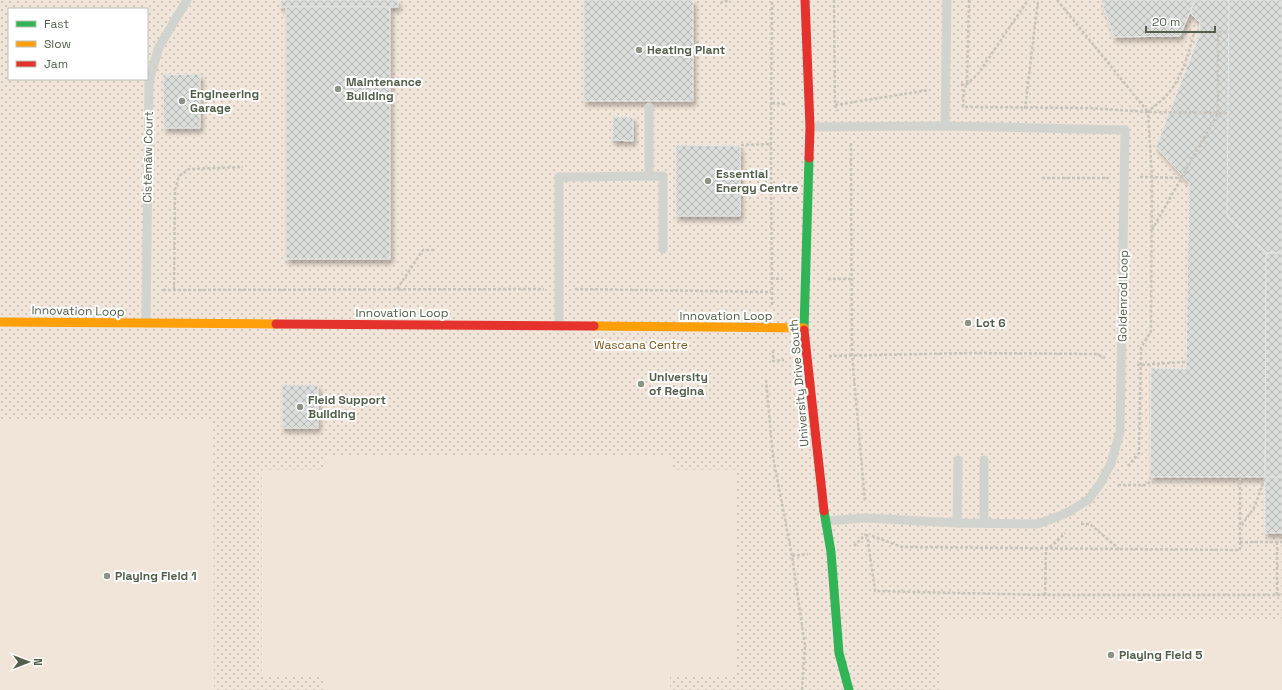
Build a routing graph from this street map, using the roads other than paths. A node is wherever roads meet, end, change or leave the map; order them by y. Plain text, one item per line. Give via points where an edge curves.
1 (187, 0) edge
2 (805, 0) edge
3 (947, 0) edge
4 (649, 106) dead end
5 (945, 126) junction
6 (810, 127) junction
7 (649, 176) junction
8 (663, 249) dead end
9 (0, 322) edge
10 (146, 323) junction
11 (559, 326) junction
12 (804, 328) junction
13 (958, 460) dead end
14 (984, 460) dead end
15 (825, 521) junction
16 (957, 523) junction
17 (984, 523) junction
18 (849, 690) edge

1 - 10 lane, Cistēmāw Court via 159,47 149,81
2 - 6 street, University Drive South
3 - 5 lane
4 - 7 lane
5 - 6 lane, Goldenrod Loop
5 - 17 lane, Goldenrod Loop via 1125,130 1120,432 1111,463 1088,500 1065,514 1037,524
6 - 12 street, University Drive South
7 - 8 lane via 663,176
7 - 11 lane via 559,177
9 - 10 street, Innovation Loop
10 - 11 street, Innovation Loop
11 - 12 street, Innovation Loop
12 - 15 street, University Drive South
13 - 16 lane
14 - 17 lane
15 - 16 lane, Goldenrod Loop via 866,518
15 - 18 street, University Drive South via 831,552 839,653
16 - 17 lane, Goldenrod Loop

